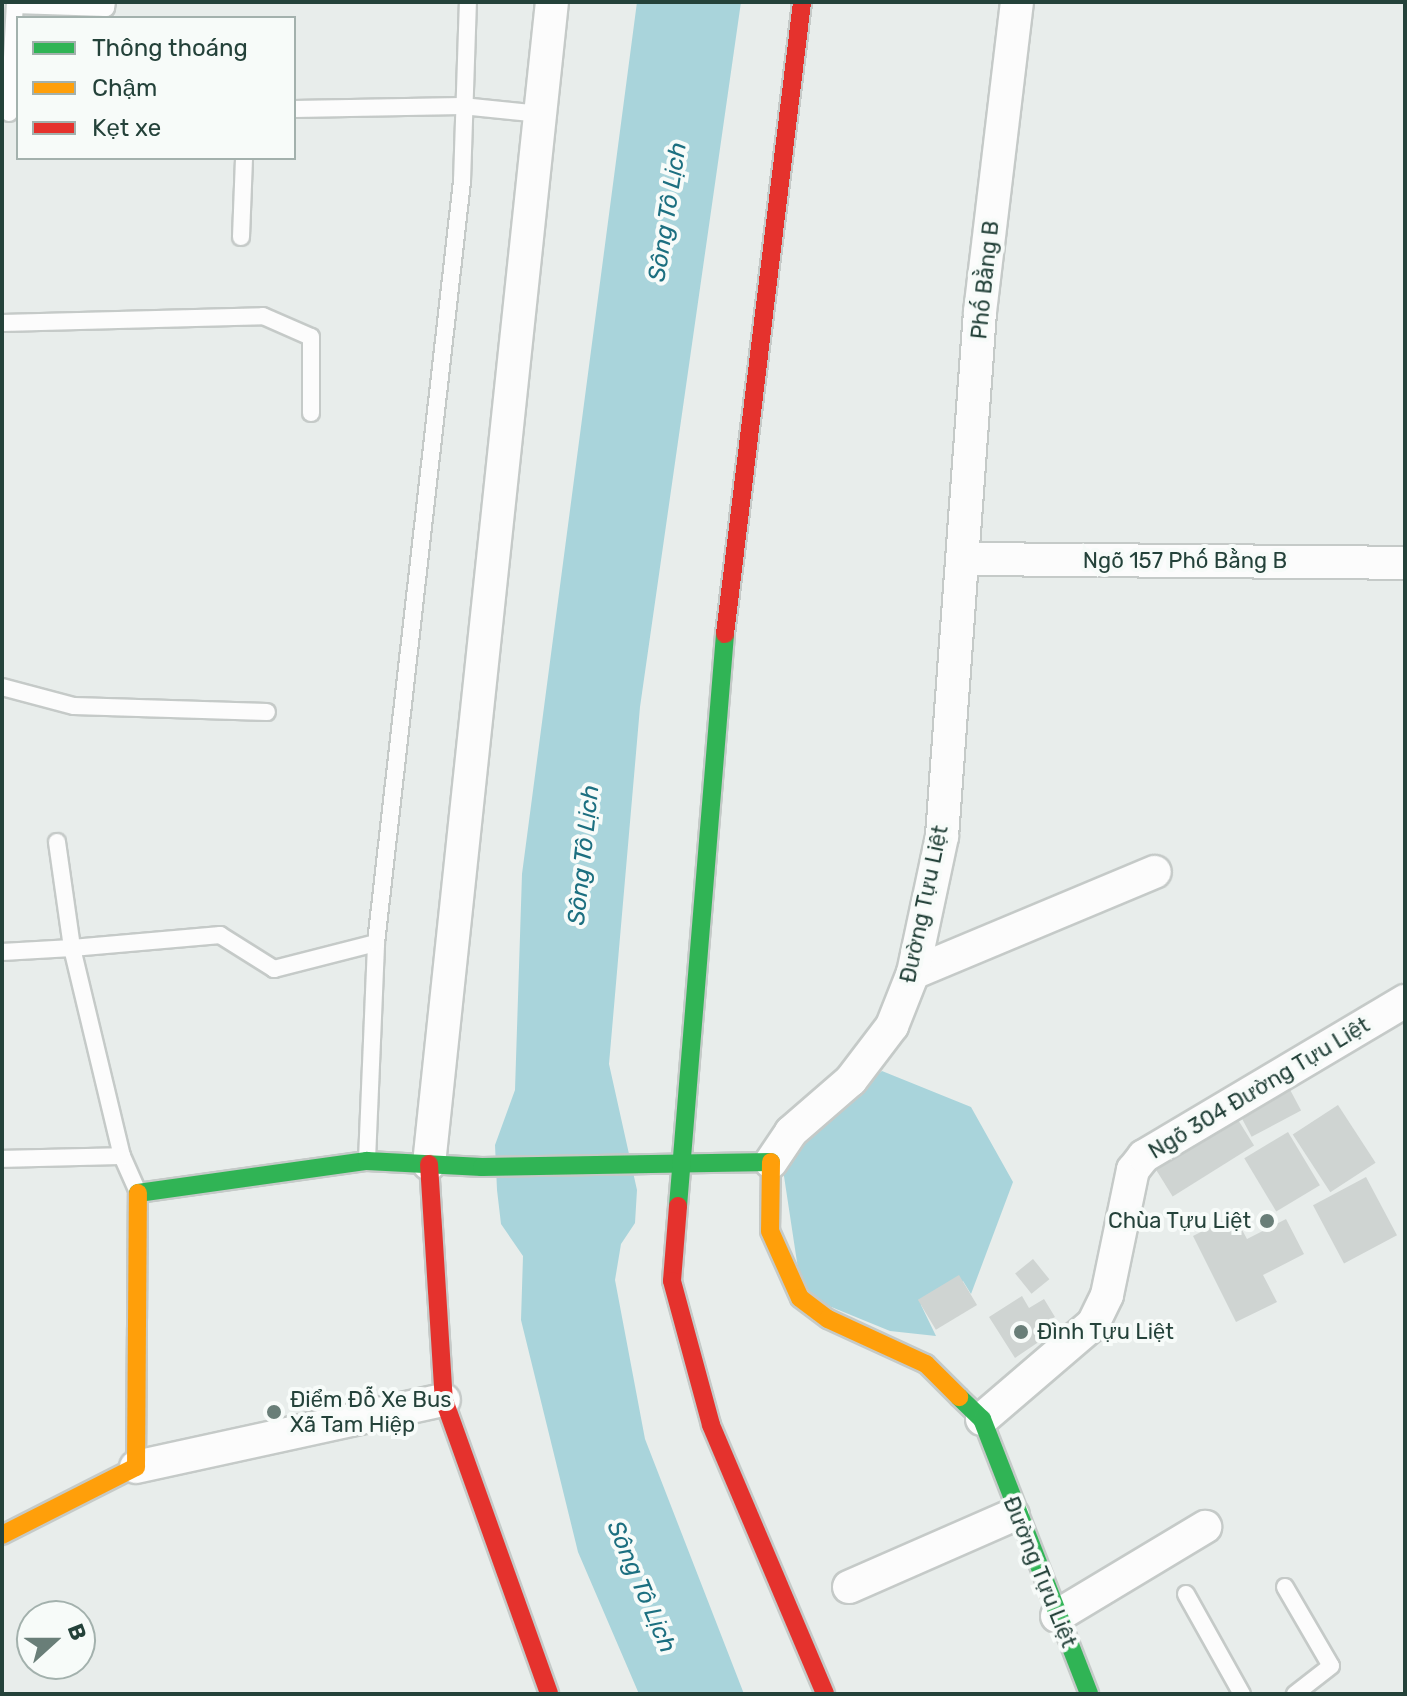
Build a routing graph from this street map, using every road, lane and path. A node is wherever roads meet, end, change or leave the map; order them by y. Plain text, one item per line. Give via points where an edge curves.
1 (107, 2) edge
2 (468, 2) edge
3 (552, 2) edge
4 (802, 2) edge
5 (1017, 2) edge
6 (15, 4) edge
7 (462, 106) junction
8 (296, 109) edge
9 (10, 112) edge
10 (541, 114) junction
11 (244, 160) edge
12 (241, 237) dead end
13 (2, 323) edge
14 (311, 413) dead end
15 (966, 559) junction
16 (1405, 563) edge
17 (2, 687) edge
18 (267, 712) dead end
19 (57, 842) dead end
20 (1155, 872) dead end
21 (376, 943) junction
22 (72, 948) junction
23 (2, 952) edge
24 (913, 973) junction
25 (1405, 1001) edge
26 (122, 1156) junction
27 (2, 1159) edge
28 (367, 1161) junction
29 (771, 1162) junction
30 (675, 1163) junction
31 (429, 1164) junction
32 (138, 1190) junction
33 (444, 1400) junction
34 (982, 1419) junction
35 (136, 1467) junction
36 (1013, 1515) junction
37 (1205, 1527) dead end
38 (2, 1535) edge
39 (849, 1587) dead end
40 (1285, 1587) dead end
41 (1186, 1594) dead end
42 (1057, 1616) junction
43 (549, 1694) edge
44 (825, 1694) edge
45 (1089, 1694) edge
46 (1242, 1694) edge
47 (1295, 1694) edge

1 - 6 lane via 106,8
2 - 7 lane
3 - 10 street
4 - 30 street via 719,686
5 - 15 street, Phố Bằng B via 980,312
6 - 9 lane
7 - 8 lane
7 - 10 lane
7 - 21 lane via 442,382 402,667 397,792
10 - 31 street via 488,551
11 - 12 lane
13 - 14 lane via 263,316 311,337
15 - 16 street, Ngõ 157 Phố Bằng B
15 - 24 street, Đường Tựu Liệt via 942,836
17 - 18 lane via 74,706
19 - 22 lane
20 - 24 street
21 - 22 lane via 274,969 220,935
21 - 28 lane
22 - 23 lane
22 - 26 lane
24 - 29 street, Đường Tựu Liệt via 892,1026 851,1080 791,1132
25 - 34 street, Ngõ 304 Đường Tựu Liệt via 1144,1156 1133,1170 1107,1295 1093,1324
26 - 27 lane
26 - 32 lane
28 - 31 street
28 - 32 street
29 - 30 street
29 - 34 street, Đường Tựu Liệt via 770,1231 800,1298 828,1319 926,1364
30 - 31 street
30 - 44 street via 672,1281 711,1425
31 - 33 street
32 - 35 street
33 - 35 street
33 - 43 street
34 - 36 street, Đường Tựu Liệt
35 - 38 street
36 - 39 street
36 - 42 street, Đường Tựu Liệt
37 - 42 street
40 - 47 lane via 1331,1666
41 - 46 lane
42 - 45 street, Đường Tựu Liệt

